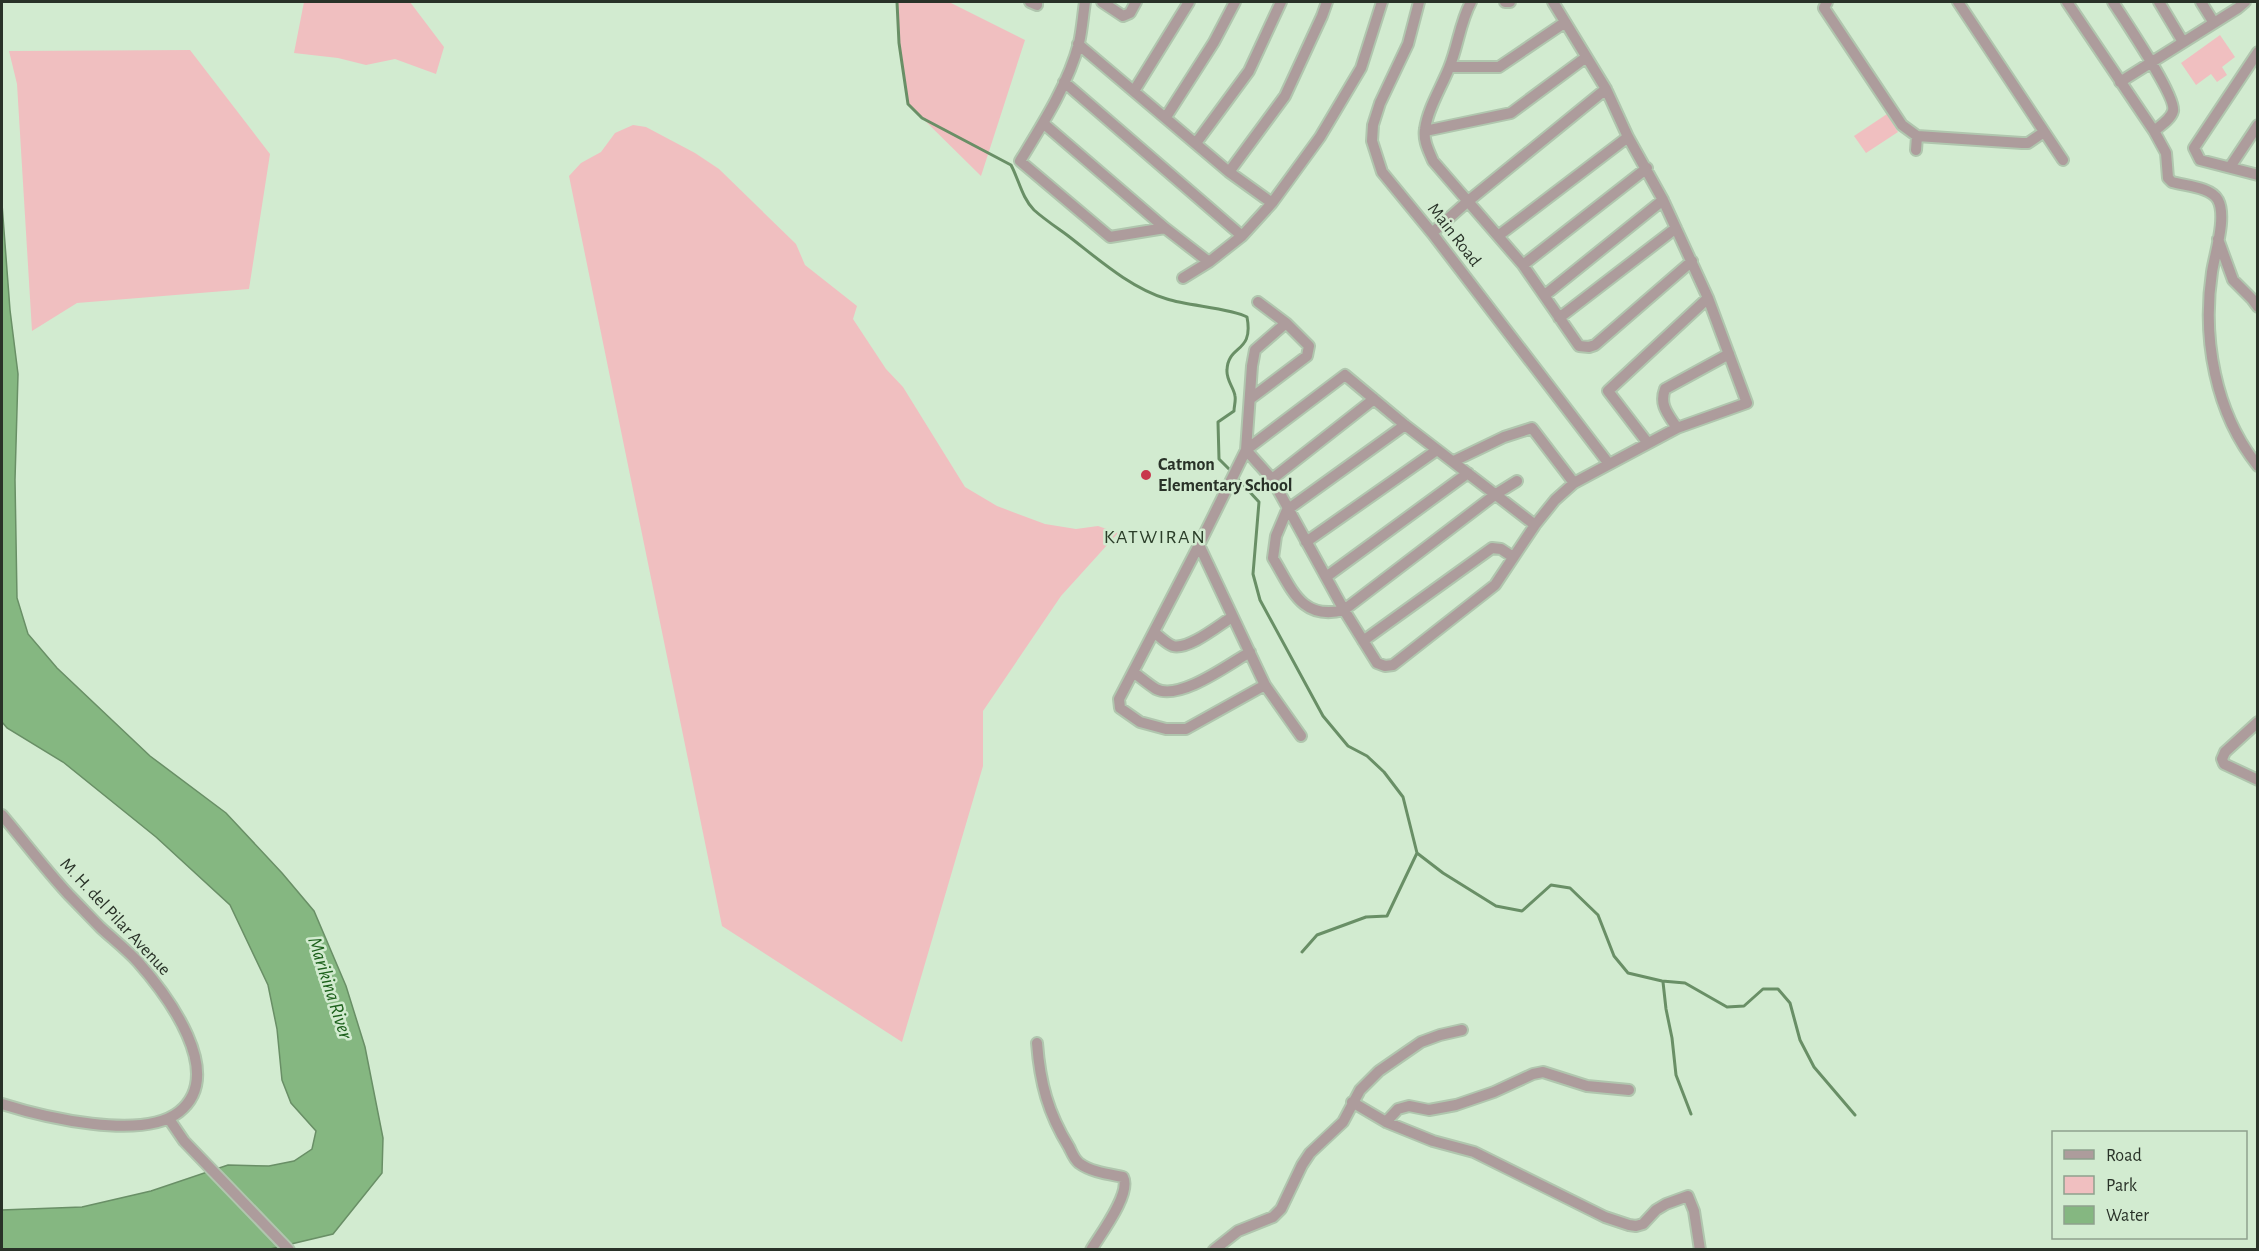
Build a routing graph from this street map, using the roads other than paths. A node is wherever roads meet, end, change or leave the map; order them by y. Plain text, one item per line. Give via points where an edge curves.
1 (1030, 2) edge
2 (1037, 2) edge
3 (1084, 2) edge
4 (1102, 2) edge
5 (1136, 2) edge
6 (1189, 2) edge
7 (1235, 2) edge
8 (1281, 2) edge
9 (1327, 2) edge
10 (1382, 2) edge
11 (1419, 2) edge
12 (1472, 2) edge
13 (1505, 2) edge
14 (1510, 2) edge
15 (1553, 2) edge
16 (1827, 2) edge
17 (1958, 2) edge
18 (2067, 2) edge
19 (2113, 2) edge
20 (2159, 2) edge
21 (2201, 2) edge
22 (2245, 2) edge
23 (1564, 23) junction
24 (2214, 23) junction
25 (2183, 42) junction
26 (1078, 44) junction
27 (2258, 52) edge
28 (1585, 58) junction
29 (2151, 63) junction
30 (1450, 67) junction
31 (1064, 82) junction
32 (2120, 82) junction
33 (1606, 89) junction
34 (1134, 91) junction
35 (1166, 117) junction
36 (1043, 123) junction
37 (2258, 125) edge
38 (1425, 131) junction
39 (2154, 131) junction
40 (2044, 132) junction
41 (1917, 136) junction
42 (1628, 137) junction
43 (1196, 143) junction
44 (1916, 150) dead end
45 (2063, 160) dead end
46 (2230, 167) junction
47 (1647, 168) junction
48 (1229, 172) junction
49 (2258, 175) edge
50 (1663, 201) junction
51 (1467, 202) junction
52 (1272, 203) junction
53 (1165, 228) junction
54 (1676, 228) junction
55 (1432, 233) junction
56 (1242, 236) junction
57 (1498, 236) junction
58 (2218, 238) junction
59 (1692, 261) junction
60 (1209, 262) junction
61 (1523, 265) junction
62 (1183, 278) dead end
63 (1545, 295) junction
64 (1708, 298) junction
65 (1258, 302) dead end
66 (2258, 308) edge
67 (1559, 318) junction
68 (1286, 323) junction
69 (1729, 354) junction
70 (1250, 399) junction
71 (1374, 399) junction
72 (1405, 425) junction
73 (1677, 428) junction
74 (1647, 442) junction
75 (1246, 450) junction
76 (1437, 450) junction
77 (1454, 461) junction
78 (1609, 464) junction
79 (2258, 466) edge
80 (1468, 473) junction
81 (1272, 479) junction
82 (1517, 481) dead end
83 (1574, 483) junction
84 (1496, 494) junction
85 (1287, 510) junction
86 (1535, 525) junction
87 (1306, 542) junction
88 (1199, 545) junction
89 (1513, 557) junction
90 (1326, 577) junction
91 (1344, 610) junction
92 (1232, 617) junction
93 (1155, 632) junction
94 (1363, 641) junction
95 (1250, 652) junction
96 (1133, 672) junction
97 (1265, 685) junction
98 (2258, 722) edge
99 (1301, 736) dead end
100 (2258, 780) edge
101 (2, 815) edge
102 (1462, 1030) dead end
103 (1037, 1042) dead end
104 (1629, 1090) dead end
105 (1352, 1102) junction
106 (2, 1104) edge
107 (169, 1119) junction
108 (1386, 1122) junction
109 (290, 1250) edge
110 (1091, 1250) edge
111 (1214, 1250) edge
112 (1700, 1250) edge

1 - 2 street
3 - 26 street
4 - 5 street via 1123,16 1130,13
6 - 34 street
7 - 35 street
8 - 43 street via 1249,71
9 - 48 street via 1285,96
10 - 52 street via 1361,68 1320,136
11 - 55 street, Main Road via 1408,44 1372,125 1372,141 1382,172
12 - 30 street
13 - 14 street
15 - 23 street
16 - 41 street via 1824,8 1902,125
17 - 40 street
18 - 32 street
19 - 29 street
20 - 25 street
21 - 24 street
22 - 24 street
23 - 28 street
23 - 30 street via 1499,67
24 - 25 street
25 - 29 street
26 - 31 street
26 - 34 street
27 - 46 street via 2194,148 2200,160
28 - 33 street
28 - 38 street via 1511,113
29 - 32 street
29 - 39 street via 2174,105 2173,114
30 - 38 street
31 - 36 street
31 - 56 street
32 - 39 street
33 - 42 street
33 - 51 street
34 - 35 street
35 - 43 street
36 - 53 street
36 - 53 street via 1020,161 1110,237
37 - 46 street
38 - 51 street via 1433,161
39 - 58 street via 2166,153 2168,178 2208,191 2217,198 2221,220
40 - 41 street via 2028,143
40 - 45 street
41 - 44 street
42 - 47 street
42 - 57 street
43 - 48 street
46 - 49 street
47 - 50 street
47 - 61 street
48 - 52 street
50 - 54 street
50 - 63 street
51 - 55 street
51 - 57 street
52 - 56 street
53 - 60 street
54 - 59 street
54 - 67 street
55 - 78 street, Main Road
56 - 60 street
57 - 61 street
58 - 66 street via 2233,280
58 - 79 street via 2209,303 2210,346 2226,415 2244,450
59 - 64 street
59 - 67 street via 1595,345 1579,346
60 - 62 street
61 - 63 street
63 - 67 street
64 - 69 street
64 - 74 street via 1608,391
65 - 68 street
68 - 70 street via 1255,350
68 - 70 street via 1309,346 1307,356
69 - 73 street via 1665,389 1663,406
69 - 73 street via 1746,403
70 - 75 street
71 - 72 street
71 - 75 street via 1345,375
71 - 81 street
72 - 76 street
72 - 85 street
73 - 74 street
74 - 78 street
75 - 81 street
75 - 88 street
76 - 77 street
76 - 87 street
77 - 80 street
77 - 83 street via 1532,428
78 - 83 street
80 - 84 street
80 - 90 street
81 - 85 street
82 - 84 street
83 - 86 street
84 - 86 street
84 - 91 street
85 - 87 street
85 - 91 street via 1276,536 1273,558 1300,602 1327,615
86 - 89 street
87 - 90 street
88 - 92 street
88 - 93 street
89 - 94 street via 1492,548
89 - 94 street via 1495,585 1393,665 1377,663
90 - 91 street
91 - 94 street
92 - 93 street via 1180,647 1172,646
92 - 95 street
93 - 96 street
95 - 96 street via 1192,685 1171,692 1157,690
95 - 97 street
96 - 97 street via 1119,699 1120,708 1140,722 1166,729 1186,729
97 - 99 street
98 - 100 street via 2222,759 2224,764
101 - 107 street, M. H. del Pilar Avenue via 62,887 154,981 187,1032 194,1048 196,1086 190,1100
102 - 105 street via 1414,1046 1379,1071
103 - 110 street via 1044,1093 1061,1135 1077,1161 1123,1177 1125,1182 1112,1218
104 - 108 street via 1587,1086 1543,1072 1456,1105 1429,1110 1409,1106 1398,1109
105 - 108 street
105 - 111 street via 1347,1117 1310,1153 1277,1213 1238,1231
106 - 107 street via 87,1122 141,1126
107 - 109 street via 190,1148
108 - 112 street via 1474,1152 1629,1226 1643,1224 1656,1209 1688,1196

